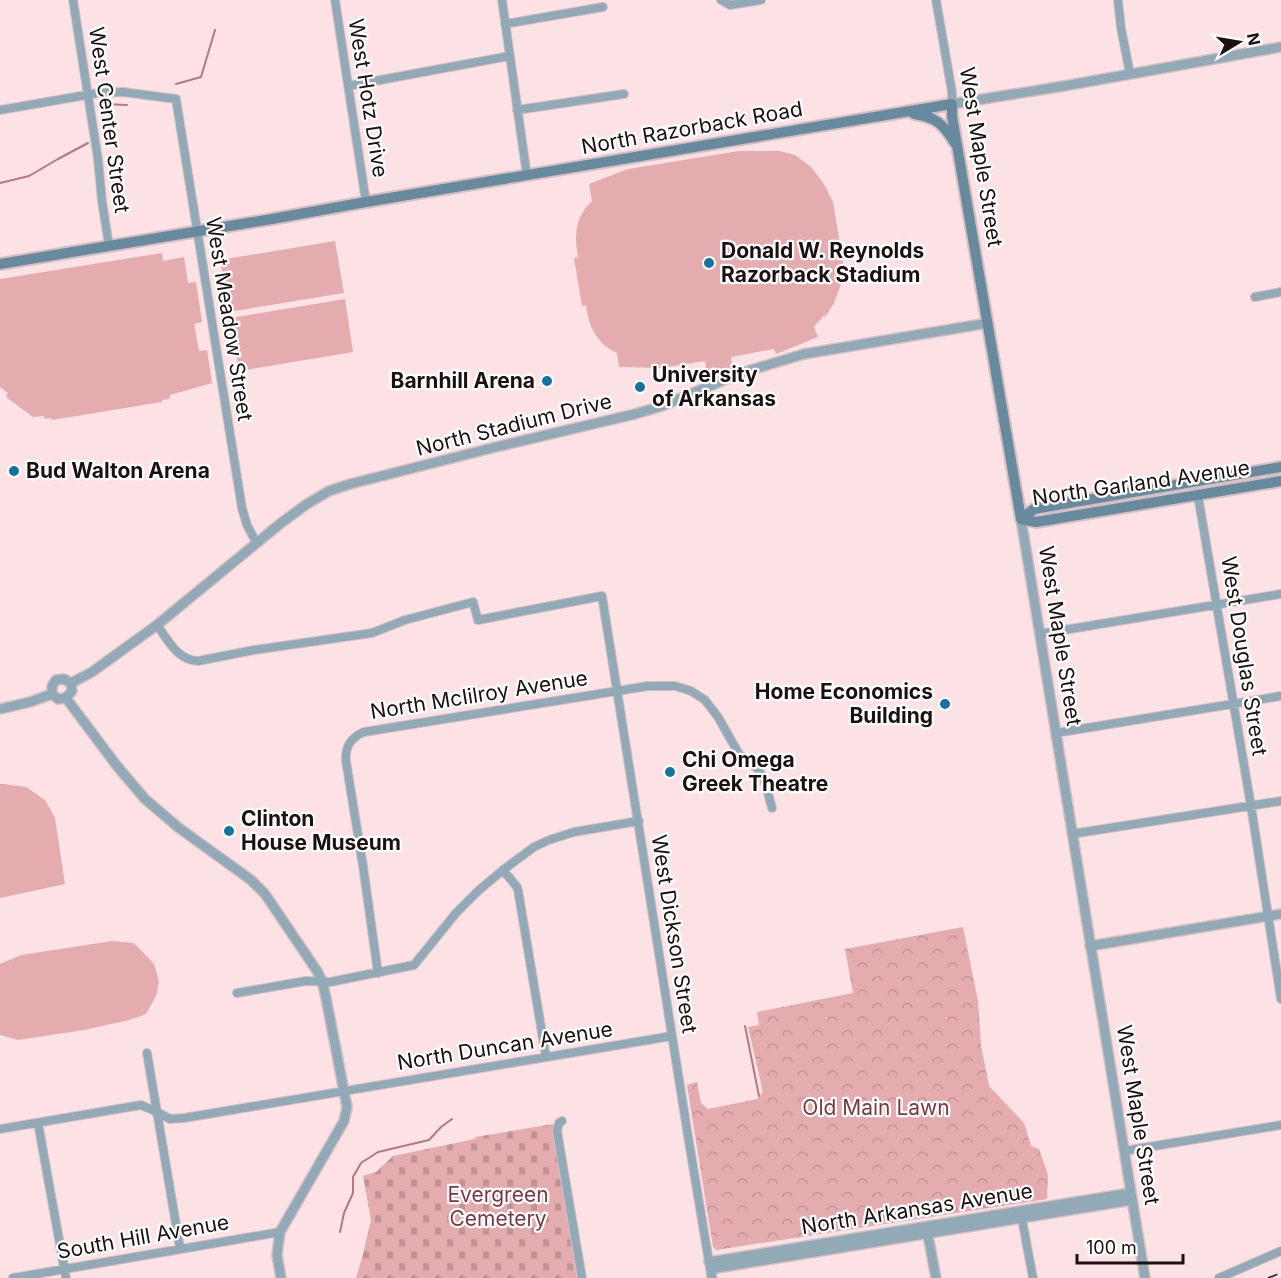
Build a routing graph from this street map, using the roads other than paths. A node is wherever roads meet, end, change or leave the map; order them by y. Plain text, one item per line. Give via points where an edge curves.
1 (73, 0) edge
2 (335, 0) edge
3 (502, 0) edge
4 (761, 0) edge
5 (936, 0) edge
6 (1118, 0) edge
7 (723, 1) edge
8 (603, 7) dead end
9 (505, 24) junction
10 (1281, 47) edge
11 (510, 56) junction
12 (1130, 75) junction
13 (348, 86) junction
14 (624, 94) dead end
15 (89, 95) junction
16 (952, 104) junction
17 (0, 110) edge
18 (517, 110) junction
19 (902, 113) junction
20 (958, 147) junction
21 (527, 176) junction
22 (366, 202) junction
23 (196, 232) junction
24 (109, 246) junction
25 (0, 264) edge
26 (1281, 292) edge
27 (1255, 297) dead end
28 (988, 323) junction
29 (1281, 467) edge
30 (1281, 482) edge
31 (1198, 496) junction
32 (1021, 519) junction
33 (256, 542) junction
34 (1281, 594) edge
35 (1217, 604) junction
36 (157, 625) junction
37 (1040, 634) junction
38 (71, 683) junction
39 (617, 691) junction
40 (52, 694) junction
41 (1281, 696) edge
42 (66, 698) junction
43 (1233, 704) junction
44 (0, 709) edge
45 (1056, 733) junction
46 (1281, 801) edge
47 (1251, 806) junction
48 (772, 808) dead end
49 (639, 821) junction
50 (1072, 834) junction
51 (503, 870) junction
52 (1281, 914) edge
53 (1269, 916) junction
54 (1090, 946) junction
55 (378, 973) junction
56 (322, 981) junction
57 (237, 993) dead end
58 (1281, 999) edge
59 (672, 1036) junction
60 (147, 1053) dead end
61 (546, 1057) junction
62 (345, 1091) junction
63 (157, 1112) junction
64 (561, 1121) dead end
65 (38, 1123) junction
66 (1281, 1125) edge
67 (0, 1130) edge
68 (1124, 1151) junction
69 (1131, 1197) junction
70 (1021, 1214) junction
71 (927, 1230) junction
72 (280, 1232) junction
73 (180, 1248) junction
74 (1281, 1251) edge
75 (64, 1269) junction
76 (711, 1270) edge
77 (13, 1278) edge
78 (66, 1278) edge
79 (282, 1278) edge
80 (582, 1278) edge
81 (936, 1278) edge
82 (1033, 1278) edge
83 (1145, 1278) edge
84 (1219, 1278) edge

1 - 15 street, West Center Street
2 - 13 street, West Hotz Drive
3 - 9 street
4 - 7 street via 736,4
5 - 16 street, West Maple Street
6 - 12 street
8 - 9 street
9 - 11 street
10 - 12 street, North Razorback Road
11 - 13 street
11 - 18 street
12 - 16 street, North Razorback Road
13 - 22 street, West Hotz Drive
14 - 18 street
15 - 17 street
15 - 23 street, West Meadow Street via 123,92 176,99
15 - 24 street, West Center Street
16 - 19 main road, North Razorback Road
16 - 20 main road, West Maple Street
18 - 21 street
19 - 20 main road via 932,117 942,123
19 - 21 main road, North Razorback Road
20 - 28 main road, West Maple Street
21 - 22 main road, North Razorback Road
22 - 23 main road, North Razorback Road
23 - 24 main road, North Razorback Road
23 - 33 street, West Meadow Street via 242,508
24 - 25 main road, North Razorback Road
26 - 27 street
28 - 32 main road, West Maple Street
28 - 33 street, North Stadium Drive via 804,354 741,373 635,414 350,484 307,504
29 - 32 main road, North Garland Avenue via 1034,509
30 - 31 main road, North Garland Avenue
31 - 32 main road, North Garland Avenue via 1036,522
31 - 35 street, West Douglas Street
32 - 37 street, West Maple Street
33 - 36 street, North Stadium Drive
34 - 35 street
35 - 37 street
35 - 43 street, West Douglas Street
36 - 38 street, North Stadium Drive
36 - 39 street, West Dickson Street via 177,652 198,661 372,633 472,602 478,620 602,596
37 - 45 street, West Maple Street
38 - 40 street via 64,678 56,680 51,686
38 - 42 street via 72,691
39 - 48 street, North McIilroy Avenue via 675,686 705,700 738,754 764,778
39 - 49 street, West Dickson Street
39 - 55 street, North McIilroy Avenue via 364,732 350,741 345,754
40 - 42 street via 58,699
40 - 44 street
41 - 43 street
42 - 56 street via 145,799 265,894
43 - 45 street
43 - 47 street, West Douglas Street
45 - 50 street, West Maple Street
46 - 47 street
47 - 50 street
47 - 53 street, West Douglas Street
49 - 51 street via 555,837
49 - 59 street, West Dickson Street
50 - 54 street, West Maple Street
51 - 55 street via 456,913 414,965
51 - 61 street via 518,890
52 - 53 street
53 - 54 street
53 - 58 street, West Douglas Street
54 - 68 street, West Maple Street
55 - 56 street
56 - 57 street
56 - 62 street
59 - 61 street, North Duncan Avenue
59 - 76 street, West Dickson Street
60 - 63 street
61 - 62 street, North Duncan Avenue
62 - 63 street, North Duncan Avenue via 183,1118 171,1119
62 - 72 street via 344,1120
63 - 65 street, North Duncan Avenue via 141,1105
63 - 73 street
64 - 80 street via 557,1131
65 - 67 street, North Duncan Avenue
65 - 75 street
66 - 68 street
68 - 69 street, West Maple Street
69 - 70 street, North Arkansas Avenue
69 - 83 street, West Maple Street
70 - 71 street, North Arkansas Avenue
70 - 82 street
71 - 76 street, North Arkansas Avenue
71 - 81 street
72 - 73 street, South Hill Avenue
72 - 79 street via 277,1255
73 - 75 street, South Hill Avenue
74 - 84 street
75 - 77 street, South Hill Avenue
75 - 78 street

